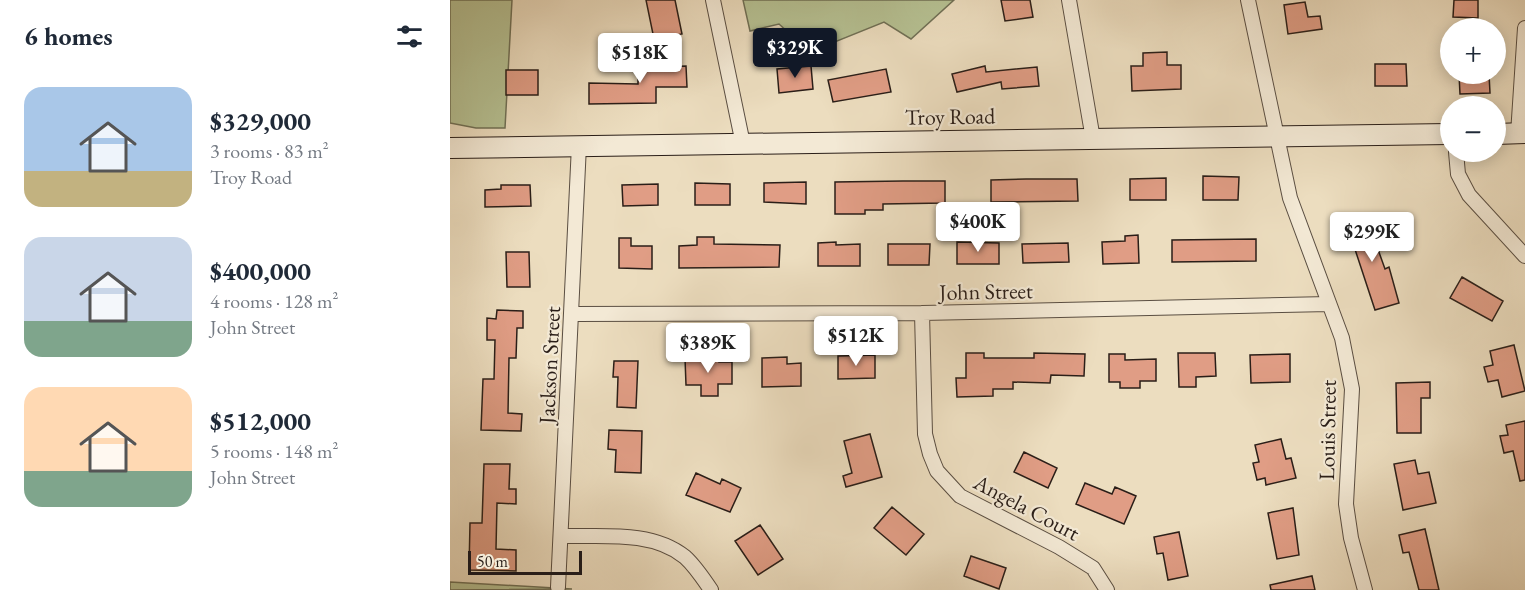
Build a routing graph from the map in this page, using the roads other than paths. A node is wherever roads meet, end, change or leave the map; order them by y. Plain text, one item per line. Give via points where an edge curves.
1 (712, 0) edge
2 (1069, 0) edge
3 (1248, 0) edge
4 (1525, 28) edge
5 (1521, 133) edge
6 (1440, 134) edge
7 (1506, 134) edge
8 (1277, 136) junction
9 (1093, 139) junction
10 (743, 144) junction
11 (579, 145) junction
12 (450, 148) edge
13 (1457, 162) edge
14 (1525, 256) edge
15 (1329, 304) junction
16 (572, 314) junction
17 (922, 314) junction
18 (562, 536) junction
19 (558, 587) dead end
20 (711, 590) edge
21 (1107, 590) edge
22 (1365, 590) edge

1 - 10 street
2 - 9 street
3 - 8 street, Louis Street
4 - 5 street
5 - 7 street
6 - 8 street, Troy Road
8 - 9 street, Troy Road
8 - 15 street, Louis Street via 1290,198
9 - 10 street, Troy Road
10 - 11 street, Troy Road
11 - 12 street, Troy Road
11 - 16 street, Jackson Street
13 - 14 street via 1458,174 1469,195
15 - 17 street, John Street
15 - 22 street, Louis Street via 1342,338 1352,389 1346,504
16 - 17 street, John Street
16 - 18 street, Jackson Street
17 - 21 street, Angela Court via 925,434 938,471 960,496 1093,568
18 - 19 street, Jackson Street
18 - 20 street via 660,543 687,558

